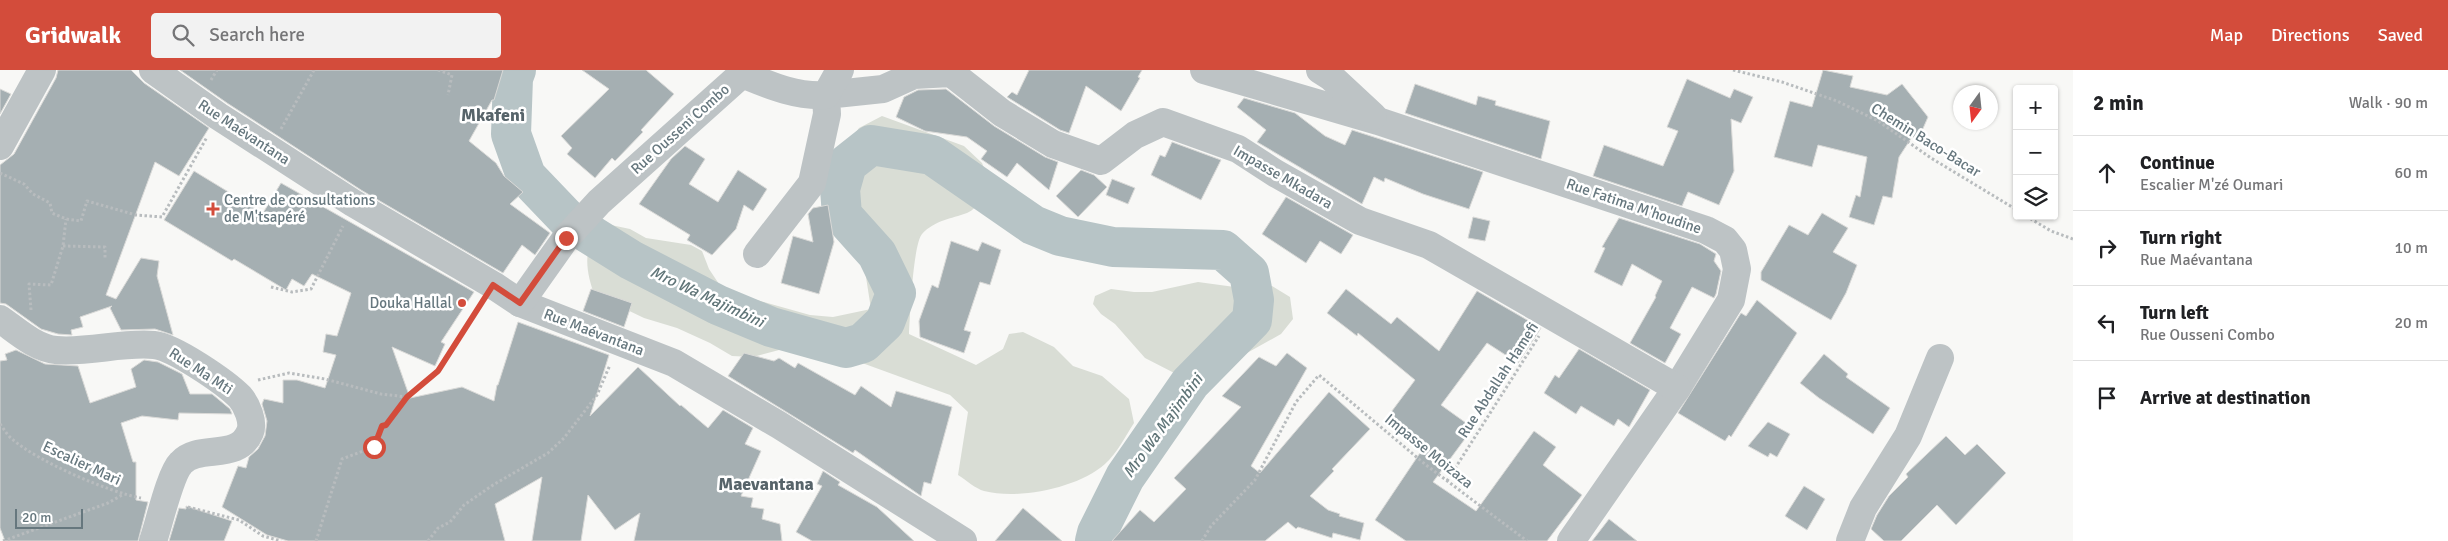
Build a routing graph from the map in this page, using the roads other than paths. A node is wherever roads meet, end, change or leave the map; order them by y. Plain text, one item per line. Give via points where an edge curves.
1 (42, 70) edge
2 (153, 70) edge
3 (840, 70) edge
4 (1204, 70) edge
5 (1320, 70) edge
6 (739, 72) edge
7 (826, 95) junction
8 (1378, 121) junction
9 (0, 146) edge
10 (757, 254) dead end
11 (520, 303) junction
12 (10, 326) edge
13 (1940, 358) dead end
14 (1677, 388) junction
15 (154, 541) edge
16 (963, 541) edge
17 (1571, 541) edge
18 (1850, 541) edge

1 - 9 street
2 - 11 street, Rue Maévantana via 354,203
3 - 7 street
4 - 8 street, Rue Fatima M'houdine
5 - 8 street
6 - 7 street, Rue Ousseni Combo via 810,96
6 - 11 street, Rue Ousseni Combo via 599,202 566,238
7 - 10 street via 827,114 812,183
7 - 14 street, Impasse Mkadara via 883,89 914,75 951,73 1002,113 1053,144 1101,160 1135,136 1163,122 1238,149 1360,221 1430,245
8 - 14 street, Rue Fatima M'houdine via 1706,230 1725,240 1733,250 1737,269 1731,300
11 - 16 street, Rue Maévantana via 674,363
12 - 15 street, Rue Ma Mti via 37,344 54,350 153,345 170,348 242,398 252,420 250,432 242,443 227,451 196,454 181,463
13 - 18 street via 1908,436 1863,508
14 - 17 street, Rue Fatima M'houdine

